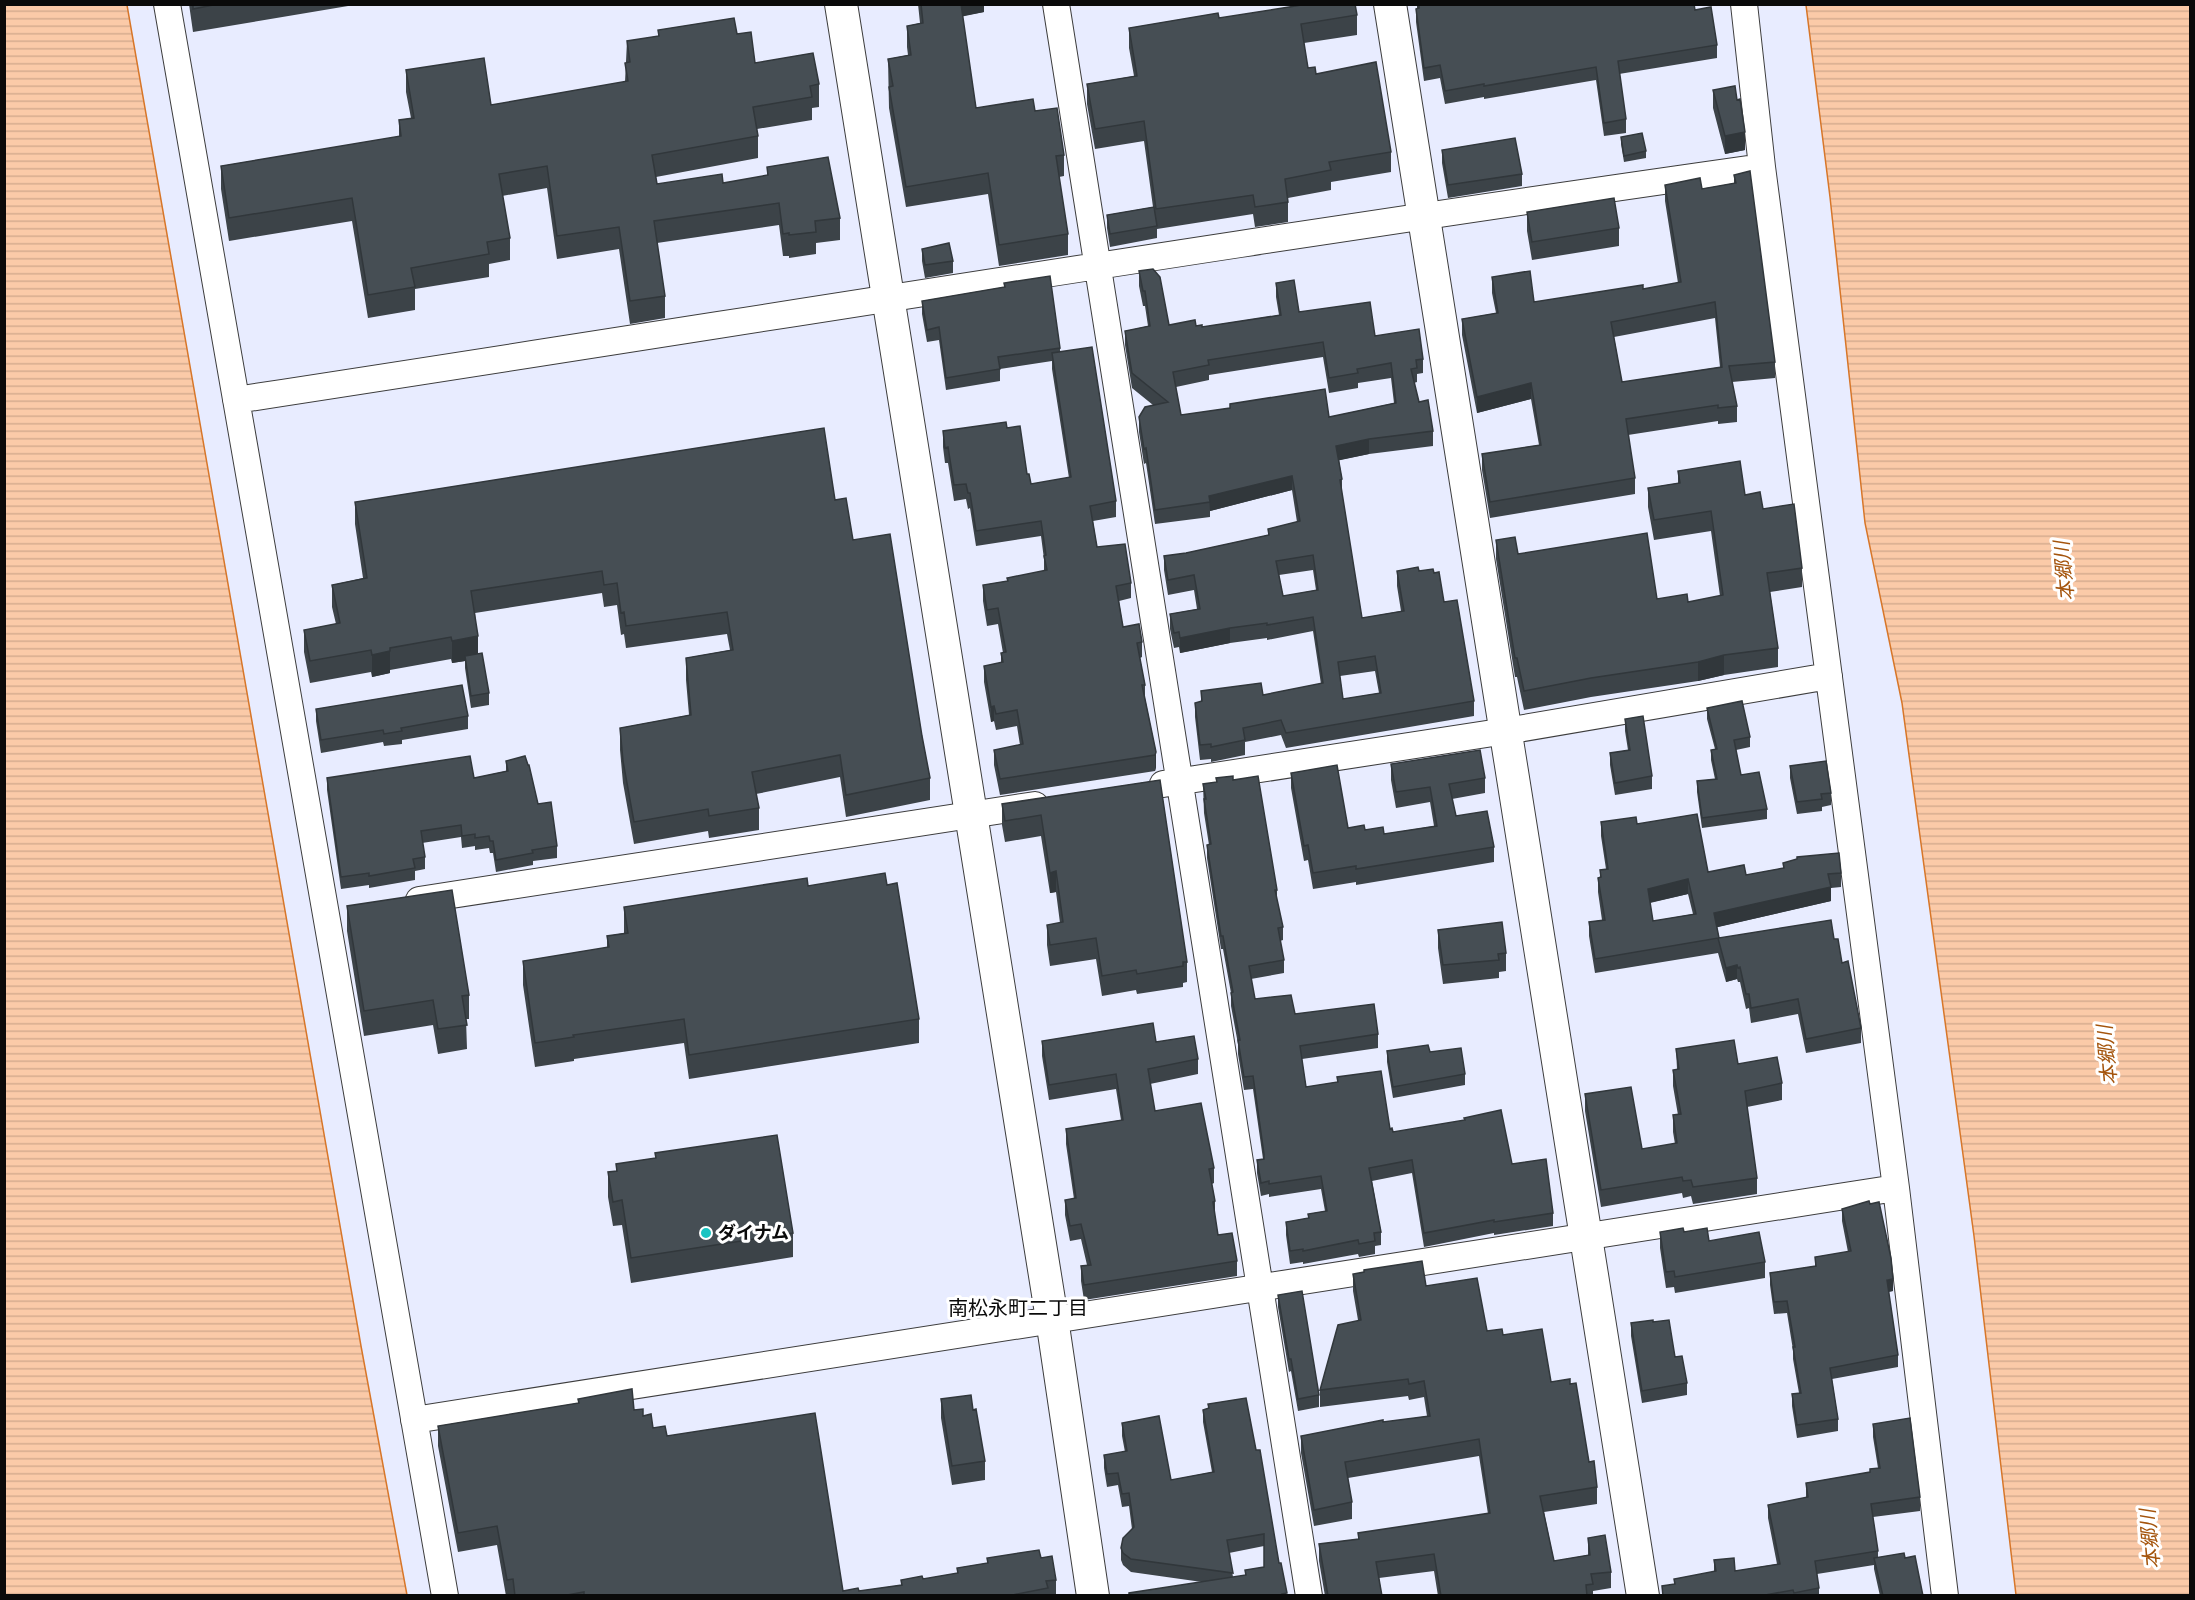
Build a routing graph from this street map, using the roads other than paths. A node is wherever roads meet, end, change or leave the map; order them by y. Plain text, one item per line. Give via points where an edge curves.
1 (167, 4) edge
2 (841, 4) edge
3 (1056, 4) edge
4 (1390, 4) edge
5 (1744, 4) edge
6 (1762, 167) junction
7 (1425, 214) junction
8 (1098, 266) junction
9 (888, 300) junction
10 (236, 400) junction
11 (1829, 676) junction
12 (1506, 731) junction
13 (1179, 782) junction
14 (1144, 787) edge
15 (1063, 800) edge
16 (970, 815) junction
17 (396, 904) edge
18 (1896, 1188) junction
19 (1586, 1237) junction
20 (1260, 1288) junction
21 (1052, 1319) junction
22 (414, 1420) junction
23 (445, 1596) edge
24 (1093, 1596) edge
25 (1309, 1596) edge
26 (1643, 1596) edge
27 (1945, 1596) edge

1 - 10 street
2 - 9 street
3 - 8 street
4 - 7 street
5 - 6 street
6 - 7 street
6 - 11 street
7 - 8 street
7 - 12 street
8 - 9 street
8 - 13 street
9 - 10 street
9 - 16 street
10 - 22 street via 338,913
11 - 12 street
11 - 18 street
12 - 13 street
12 - 19 street
13 - 14 street
13 - 20 street
15 - 16 street
16 - 17 street
16 - 21 street
18 - 19 street
18 - 27 street
19 - 20 street
19 - 26 street
20 - 21 street
20 - 25 street
21 - 22 street
21 - 24 street
22 - 23 street

